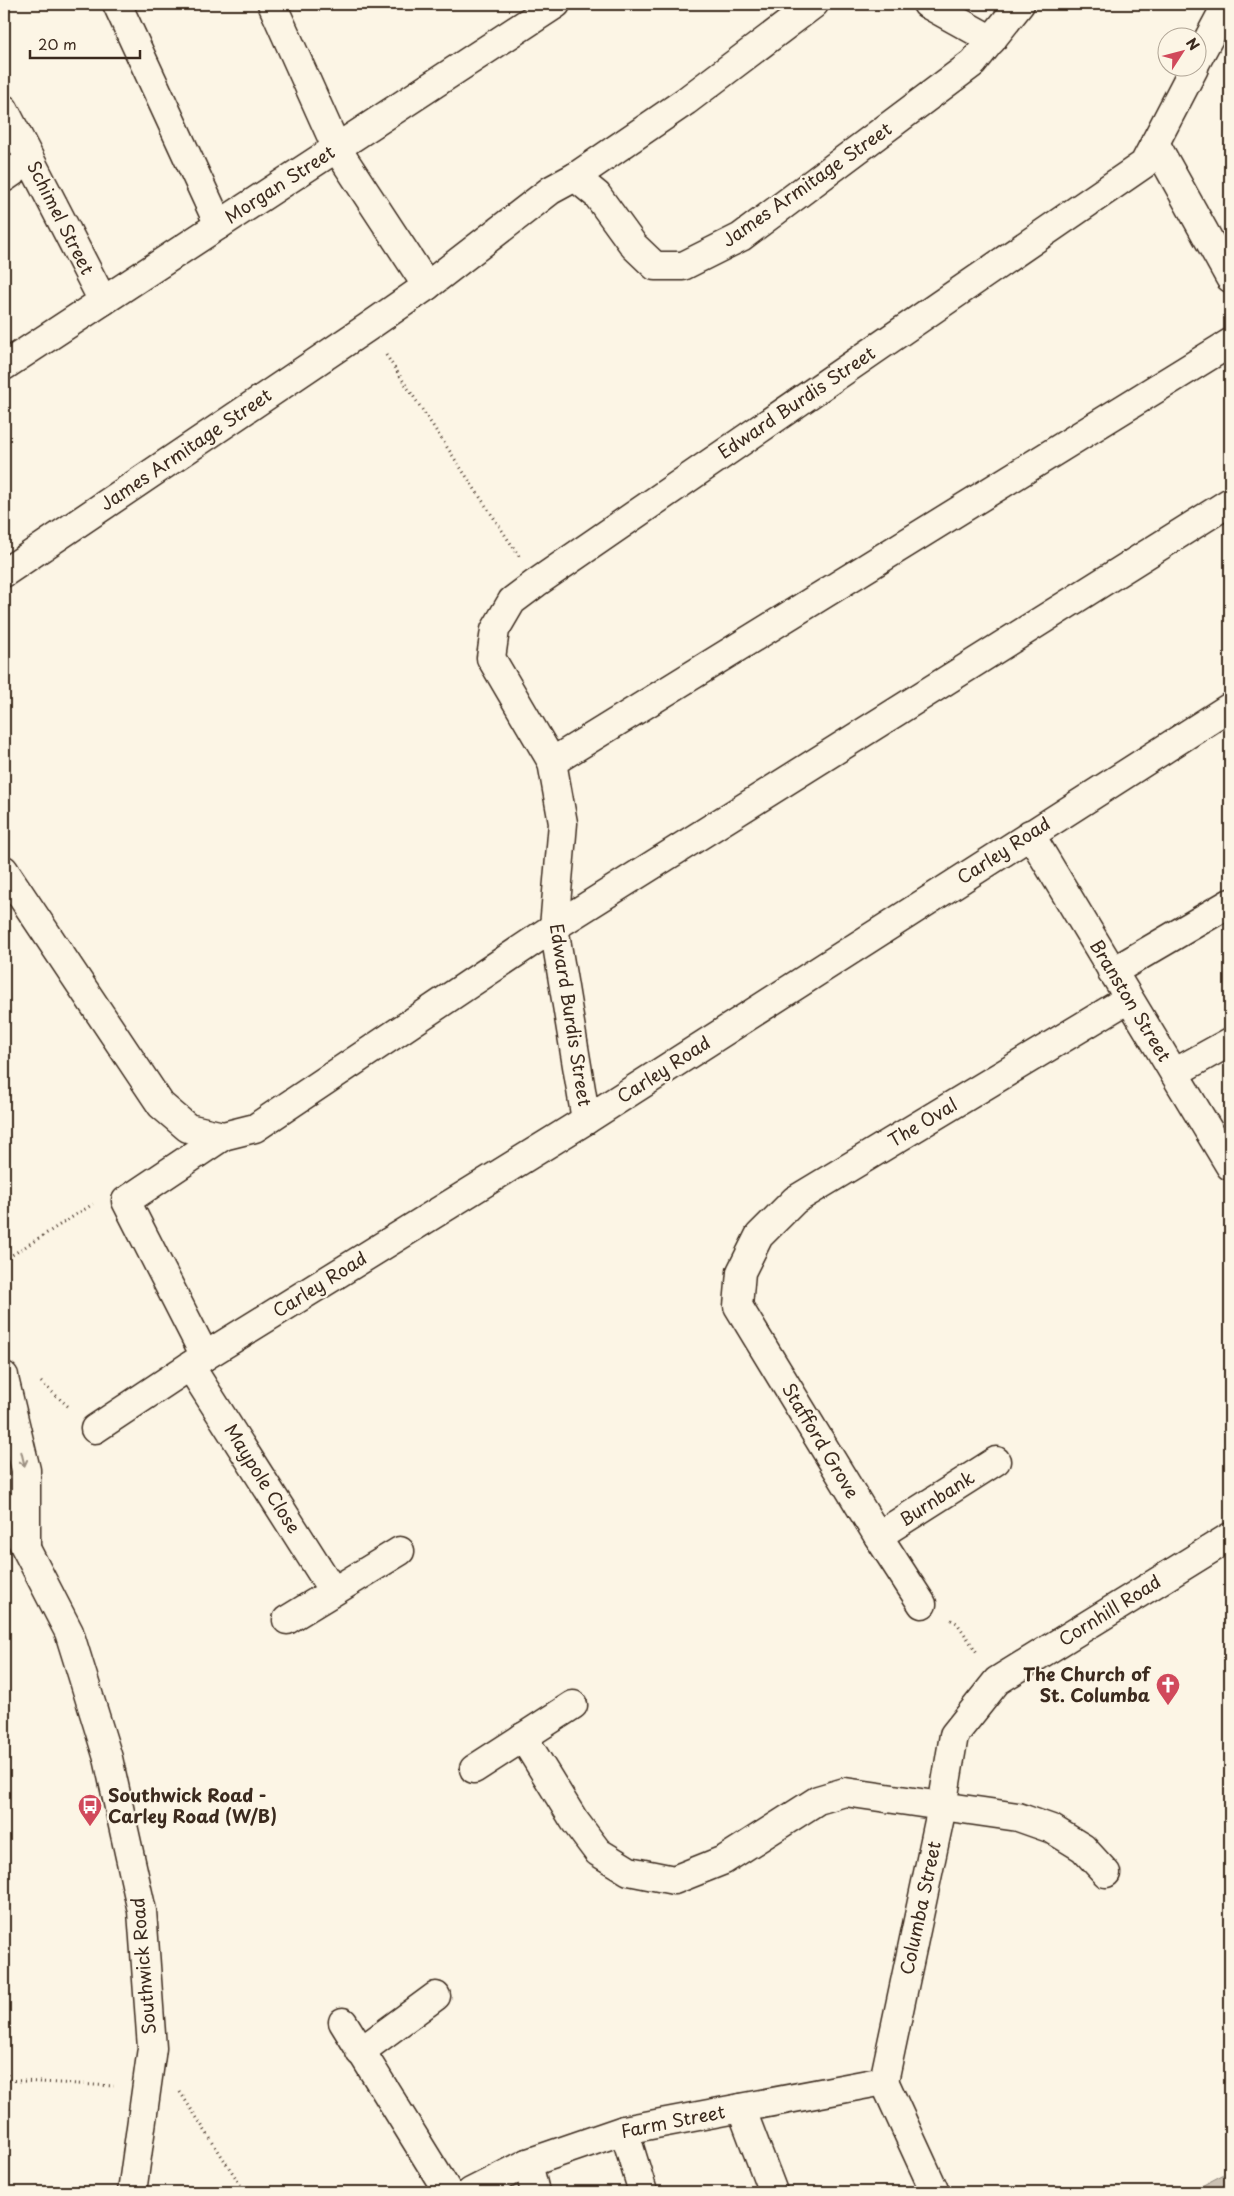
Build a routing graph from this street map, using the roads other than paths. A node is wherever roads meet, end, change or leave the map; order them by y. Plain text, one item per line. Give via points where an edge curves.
1 (117, 4) edge
2 (272, 4) edge
3 (556, 4) edge
4 (814, 4) edge
5 (927, 4) edge
6 (1020, 4) edge
7 (1227, 4) edge
8 (992, 40) junction
9 (1206, 43) edge
10 (1189, 78) edge
11 (4, 109) edge
12 (1155, 143) junction
13 (337, 149) junction
14 (30, 160) junction
15 (575, 177) junction
16 (4, 178) edge
17 (218, 225) junction
18 (1230, 278) edge
19 (427, 286) junction
20 (103, 301) junction
21 (1230, 342) edge
22 (4, 366) edge
23 (1230, 502) edge
24 (4, 573) edge
25 (1230, 707) edge
26 (552, 762) junction
27 (1030, 834) junction
28 (4, 870) edge
29 (1230, 902) edge
30 (554, 927) junction
31 (1112, 972) junction
32 (1128, 999) junction
33 (1230, 1042) edge
34 (1174, 1073) junction
35 (586, 1120) junction
36 (222, 1136) junction
37 (1230, 1166) edge
38 (741, 1272) joint
39 (198, 1361) junction
40 (4, 1378) edge
41 (95, 1429) road end
42 (996, 1461) dead end
43 (4, 1506) edge
44 (878, 1536) junction
45 (1230, 1537) edge
46 (26, 1548) junction
47 (400, 1551) dead end
48 (333, 1591) junction
49 (922, 1604) road end
50 (288, 1620) dead end
51 (573, 1705) dead end
52 (954, 1735) joint
53 (523, 1737) junction
54 (474, 1769) dead end
55 (942, 1808) junction
56 (1106, 1873) dead end
57 (436, 1996) dead end
58 (343, 2022) dead end
59 (360, 2052) junction
60 (884, 2081) junction
61 (741, 2108) junction
62 (624, 2130) junction
63 (528, 2163) junction
64 (132, 2192) edge
65 (448, 2192) edge
66 (471, 2192) edge
67 (535, 2192) edge
68 (643, 2192) edge
69 (773, 2192) edge
70 (935, 2192) edge

1 - 17 street
2 - 13 street
3 - 13 street, Morgan Street
4 - 15 street via 686,100
5 - 8 street
6 - 8 street, James Armitage Street
7 - 9 street
8 - 15 street, James Armitage Street via 966,68 741,237 683,266 655,266 634,246 597,195
10 - 12 street, Edward Burdis Street
11 - 14 street, Schimel Street
12 - 18 street
12 - 26 street, Edward Burdis Street via 1144,164 1113,187 512,601 495,630 491,658
13 - 17 street, Morgan Street
13 - 19 street
14 - 16 street
14 - 20 street, Schimel Street
15 - 19 street, James Armitage Street via 552,190
17 - 20 street, Morgan Street
19 - 24 street, James Armitage Street
20 - 22 street, Morgan Street
21 - 26 street
23 - 30 street
25 - 27 street, Carley Road
26 - 30 street, Edward Burdis Street via 563,823
27 - 31 street, Branston Street
27 - 35 street, Carley Road
28 - 36 street via 161,1105 188,1128
29 - 31 street
30 - 35 street, Edward Burdis Street
30 - 36 street via 256,1128
31 - 32 street, Branston Street
32 - 34 street, Branston Street
32 - 38 street, The Oval via 795,1200 758,1236
33 - 34 street
34 - 37 street, Branston Street
35 - 39 street, Carley Road
36 - 39 street, Maypole Close via 126,1201
38 - 44 street, Stafford Grove via 738,1306
39 - 41 street, Carley Road
39 - 48 street, Maypole Close
40 -> 46 street, Southwick Road via 26,1470
42 - 44 street, Burnbank
43 - 46 street, Southwick Road
44 - 49 street, Stafford Grove
45 - 52 street, Cornhill Road via 997,1681
46 - 64 street, Southwick Road via 69,1632 108,1758 142,1911 152,2048
47 - 48 street
48 - 50 street
51 - 53 street
52 - 55 street, Columba Street
53 - 54 street
53 - 55 street via 574,1820 598,1852 629,1871 674,1880 724,1860 818,1800 846,1792
55 - 56 street via 1018,1817 1052,1829 1083,1848
55 - 60 street, Columba Street
57 - 59 street
58 - 59 street
59 - 65 street
60 - 61 street, Farm Street
60 - 70 street
61 - 62 street, Farm Street
61 - 69 street
62 - 63 street, Farm Street
62 - 68 street
63 - 66 street, Farm Street
63 - 67 street

